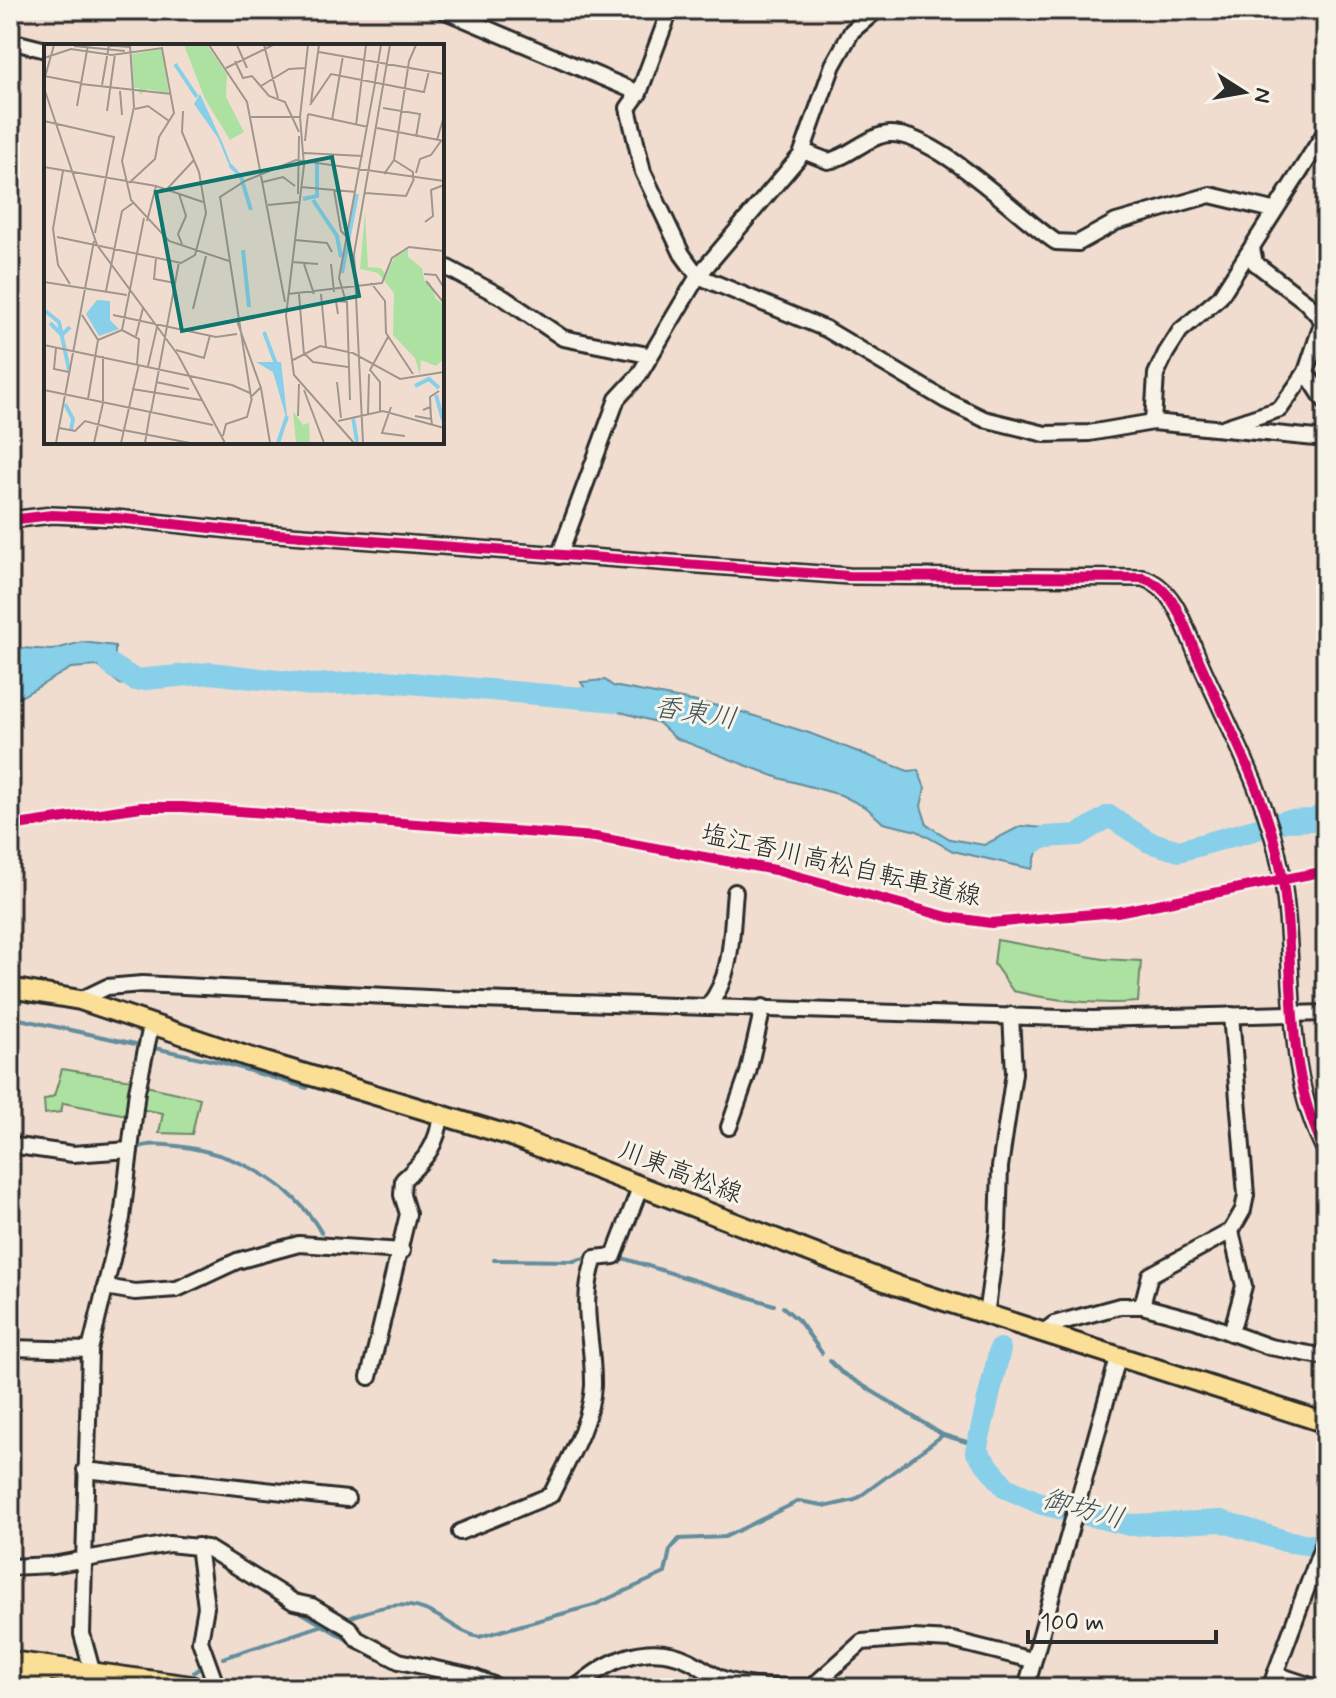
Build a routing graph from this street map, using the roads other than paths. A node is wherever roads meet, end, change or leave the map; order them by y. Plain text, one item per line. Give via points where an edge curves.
1 (670, 10) edge
2 (877, 10) edge
3 (450, 11) edge
4 (10, 41) edge
5 (44, 50) edge
6 (639, 93) junction
7 (1326, 131) edge
8 (803, 151) junction
9 (1273, 210) junction
10 (1252, 248) junction
11 (444, 266) edge
12 (698, 276) junction
13 (648, 355) junction
14 (1306, 372) junction
15 (1326, 403) edge
16 (1153, 422) junction
17 (1220, 429) junction
18 (1326, 439) edge
19 (10, 520) edge
20 (559, 556) junction
21 (735, 892) dead end
22 (10, 988) edge
23 (80, 1000) junction
24 (708, 1006) junction
25 (763, 1007) junction
26 (1292, 1013) junction
27 (1326, 1013) edge
28 (1011, 1015) junction
29 (1231, 1015) junction
30 (151, 1026) junction
31 (441, 1114) junction
32 (729, 1127) dead end
33 (10, 1145) edge
34 (130, 1150) junction
35 (1326, 1152) edge
36 (641, 1185) junction
37 (1231, 1231) junction
38 (402, 1251) junction
39 (105, 1287) junction
40 (1142, 1306) junction
41 (986, 1315) junction
42 (1042, 1333) junction
43 (1231, 1333) junction
44 (10, 1348) edge
45 (90, 1350) junction
46 (1326, 1357) edge
47 (1118, 1358) junction
48 (369, 1377) dead end
49 (1326, 1423) edge
50 (85, 1470) junction
51 (347, 1499) dead end
52 (460, 1532) dead end
53 (1326, 1536) edge
54 (198, 1546) junction
55 (82, 1559) junction
56 (10, 1567) edge
57 (1032, 1660) junction
58 (10, 1663) edge
59 (92, 1681) edge
60 (1272, 1681) edge
61 (10, 1684) edge
62 (42, 1688) edge
63 (191, 1688) edge
64 (217, 1688) edge
65 (501, 1688) edge
66 (576, 1688) edge
67 (812, 1688) edge
68 (1026, 1688) edge
69 (1317, 1688) edge

1 - 6 street
2 - 8 street via 852,31 833,65
3 - 6 street
4 - 5 street
6 - 12 street via 628,108 633,142 682,254
7 - 9 street
8 - 9 street via 828,161 878,137 904,137 950,158 1056,242 1078,243 1116,222 1210,195
8 - 12 street
9 - 10 street
10 - 14 street via 1255,263 1323,321
10 - 16 street via 1220,297 1180,331 1166,353 1156,374
11 - 13 street via 563,338
12 - 13 street
12 - 16 street via 826,329 984,419 1045,434
13 - 20 street via 602,430
14 - 15 street
14 - 17 street via 1280,409
16 - 17 street
17 - 18 street
19 - 20 street via 52,515 116,518
20 - 26 street via 924,579 1156,582 1166,591 1249,770 1281,872
21 - 24 street via 727,972 721,991
22 - 23 main road, 川東高松線
23 - 24 street via 107,987 142,984
23 - 30 main road, 川東高松線
24 - 25 street
25 - 28 street
25 - 32 street
26 - 27 street
26 - 29 street
26 - 35 street via 1305,1096
28 - 29 street
28 - 41 street via 1014,1073
29 - 37 street via 1246,1195
30 - 31 main road, 川東高松線
30 - 34 street
31 - 36 main road, 川東高松線
31 - 38 street via 438,1139 403,1180 408,1214
33 - 34 street via 73,1154
34 - 39 street via 122,1218
36 - 41 main road, 川東高松線
36 - 52 street via 614,1256 595,1258 586,1283 593,1387 577,1441 551,1495
37 - 40 street via 1150,1275
37 - 43 street via 1244,1286
38 - 39 street via 299,1244 237,1261 177,1289 135,1292
38 - 48 street
39 - 45 street
40 - 42 street via 1120,1306 1054,1324
40 - 43 street
41 - 42 main road, 川東高松線
42 - 47 main road, 川東高松線
43 - 46 street via 1270,1347
44 - 45 street
45 - 50 street
47 - 49 main road, 川東高松線
47 - 57 street
50 - 51 street
50 - 55 street
53 - 60 street
54 - 55 street via 169,1544
54 - 64 street via 206,1607 200,1641
54 - 65 street via 294,1602 312,1606 399,1661
55 - 56 street
55 - 59 street via 82,1634
57 - 67 street via 952,1640 862,1642
57 - 68 street
58 - 59 highway
59 - 63 highway
60 - 69 street
61 - 62 highway
66 - 67 street via 636,1651 663,1651 751,1687

